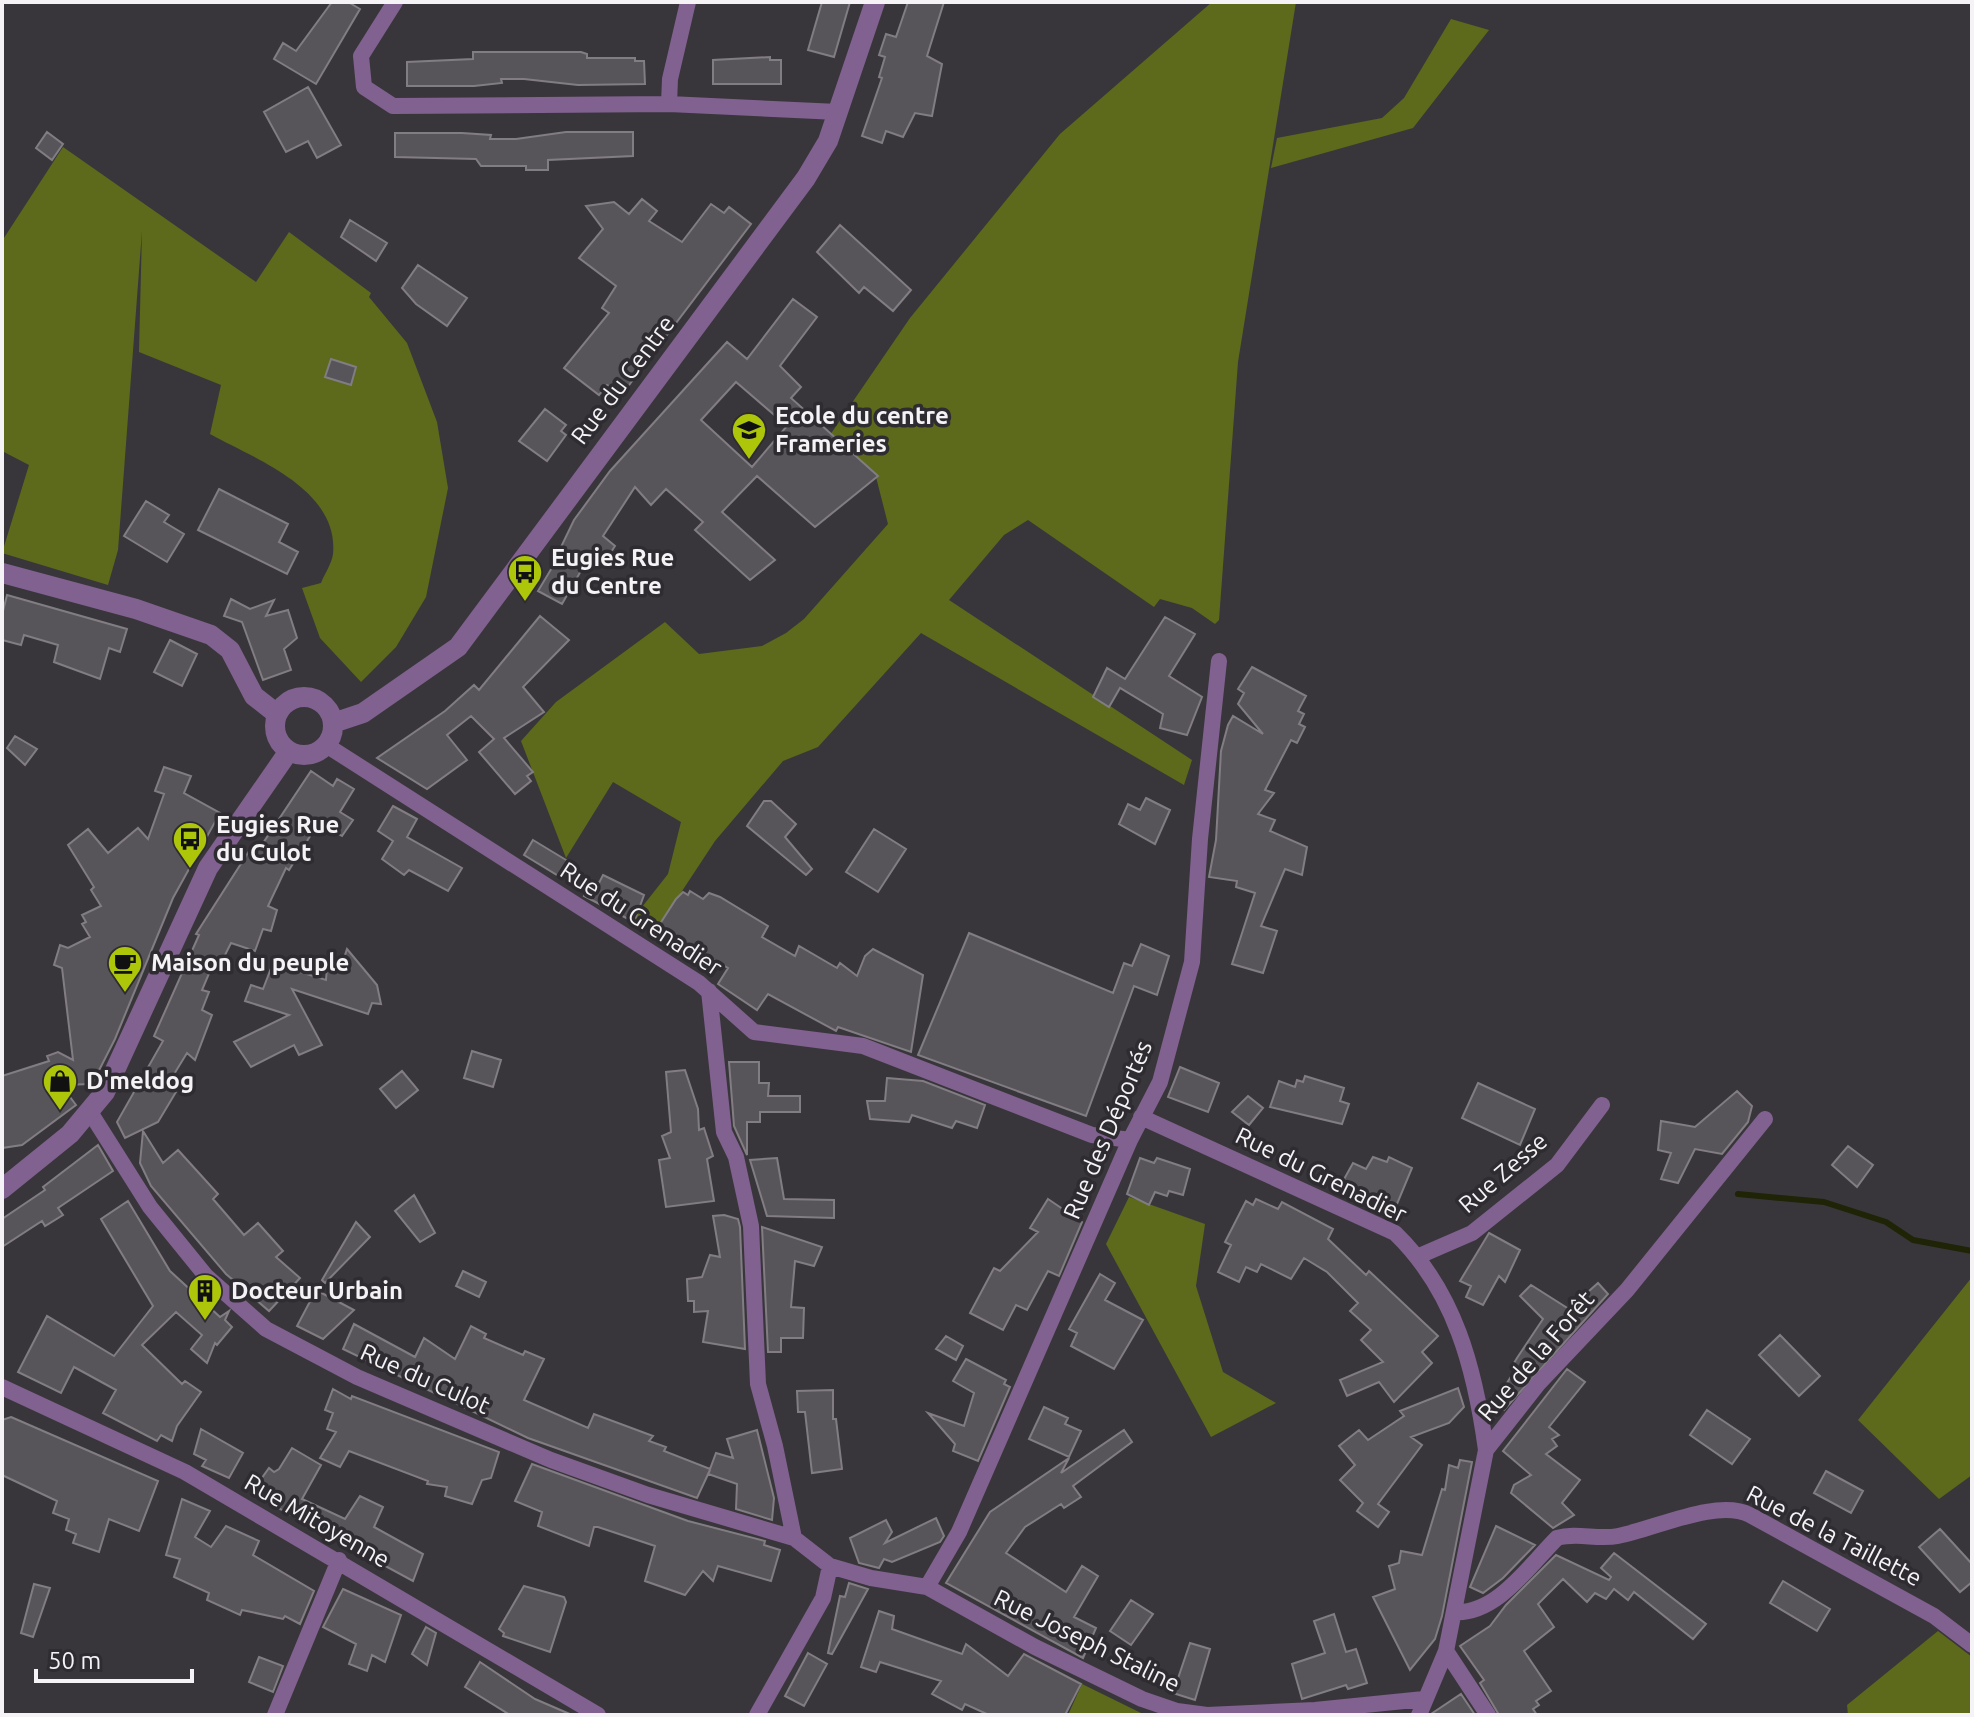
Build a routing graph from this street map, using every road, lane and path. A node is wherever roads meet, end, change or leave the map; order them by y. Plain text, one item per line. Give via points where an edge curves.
1 (395, 2) edge
2 (688, 2) edge
3 (875, 2) edge
4 (669, 104) junction
5 (838, 112) junction
6 (2, 573) edge
7 (1219, 661) dead end
8 (277, 714) junction
9 (333, 723) junction
10 (326, 745) junction
11 (289, 751) junction
12 (709, 991) junction
13 (1602, 1105) dead end
14 (90, 1112) junction
15 (1141, 1117) junction
16 (1765, 1119) dead end
17 (1130, 1140) junction
18 (2, 1189) edge
19 (1419, 1256) junction
20 (2, 1387) edge
21 (1486, 1450) junction
22 (794, 1538) junction
23 (339, 1560) junction
24 (830, 1566) junction
25 (927, 1587) junction
26 (1454, 1612) junction
27 (1972, 1645) edge
28 (1446, 1651) junction
29 (1422, 1707) edge
30 (275, 1715) edge
31 (598, 1715) edge
32 (757, 1715) edge
33 (1488, 1715) edge

1 - 4 street via 361,56 364,87 393,106
2 - 4 street
3 - 5 street, Rue du Centre
4 - 5 street
5 - 9 street, Rue du Centre via 806,178 458,647 363,713
6 - 8 street via 211,635 230,650 254,696
7 - 15 street, Rue des Déportés via 1192,962 1160,1082
8 - 9 street via 288,702 308,697 324,705
8 - 11 street via 276,735
9 - 10 street
10 - 11 street via 309,755
10 - 12 street, Rue du Grenadier
11 - 14 street via 208,868 127,1050
12 - 17 street, Rue du Grenadier via 754,1032 863,1046 1092,1135
12 - 22 street via 724,1132 736,1157 751,1226 758,1384
13 - 19 street, Rue Zesse via 1557,1165 1472,1233
14 - 18 street via 55,1148
14 - 22 street, Rue du Culot via 150,1207 206,1276 266,1329 357,1377 551,1460
15 - 17 street, Rue des Déportés
15 - 19 street, Rue du Grenadier via 1395,1233
16 - 21 street, Rue de la Forêt via 1627,1290 1538,1384
17 - 25 street, Rue des Déportés via 959,1532
19 - 21 street, Rue du Grenadier via 1439,1284 1465,1349
20 - 23 street, Rue Mitoyenne via 185,1472
21 - 26 street, Rue de la Forêt
22 - 24 street, Rue du Culot
23 - 30 street
23 - 31 street, Rue Mitoyenne
24 - 25 street, Rue Joseph Staline
24 - 32 street via 823,1598
25 - 29 street, Rue Joseph Staline via 1035,1647 1177,1711 1207,1715
26 - 27 street, Rue de la Taillette via 1487,1607 1557,1538 1619,1536 1730,1508 1934,1616
26 - 28 street, Rue de la Forêt
28 - 29 street, Rue de la Forêt
28 - 33 street

